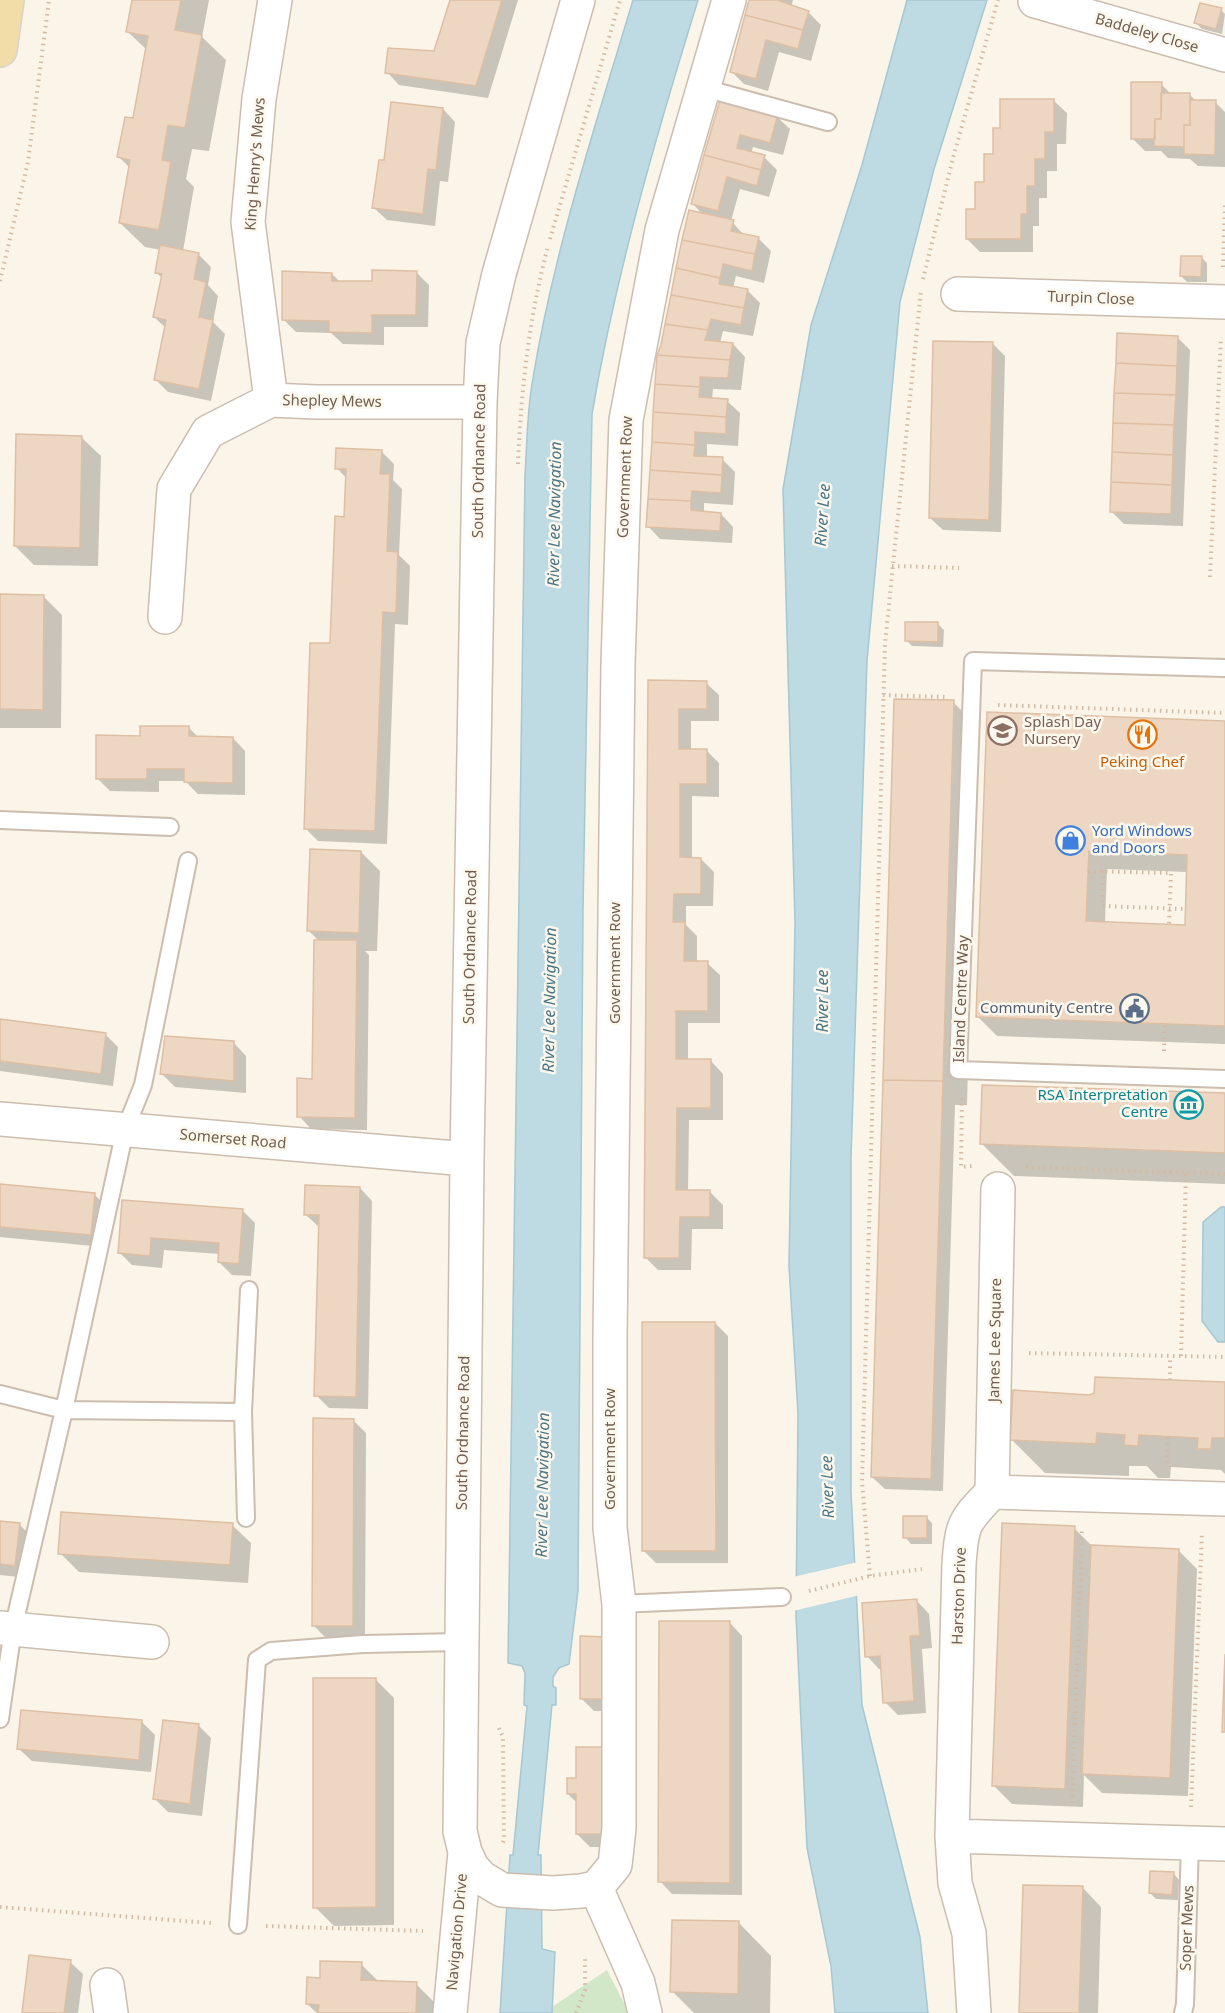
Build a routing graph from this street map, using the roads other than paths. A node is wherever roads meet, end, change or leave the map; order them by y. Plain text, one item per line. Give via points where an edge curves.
1 (7, 0) edge
2 (275, 0) edge
3 (578, 0) edge
4 (729, 0) edge
5 (1035, 1) edge
6 (0, 50) edge
7 (1225, 55) edge
8 (704, 88) junction
9 (828, 122) dead end
10 (958, 294) dead end
11 (1223, 302) edge
12 (271, 400) junction
13 (480, 402) junction
14 (165, 617) dead end
15 (1225, 668) edge
16 (0, 820) edge
17 (170, 827) dead end
18 (188, 861) dead end
19 (1225, 1079) edge
20 (0, 1119) edge
21 (124, 1130) junction
22 (466, 1159) junction
23 (998, 1177) road end
24 (249, 1290) dead end
25 (0, 1394) edge
26 (64, 1410) junction
27 (243, 1412) junction
28 (992, 1492) junction
29 (1214, 1499) edge
30 (246, 1518) dead end
31 (782, 1597) road end
32 (619, 1604) junction
33 (7, 1628) edge
34 (152, 1642) dead end
35 (460, 1642) junction
36 (0, 1719) edge
37 (952, 1836) junction
38 (1190, 1843) junction
39 (1225, 1844) edge
40 (483, 1873) junction
41 (596, 1888) junction
42 (237, 1925) dead end
43 (450, 2013) edge
44 (645, 2013) edge
45 (974, 2013) edge
46 (1183, 2013) edge

1 - 6 main road
2 - 12 street, King Henry's Mews via 259,99 248,222
3 - 13 street, South Ordnance Road via 498,274 483,343
4 - 8 street, Government Row
5 - 7 street, Baddeley Close
8 - 9 lane
8 - 32 street, Government Row via 662,230 626,420 618,675 610,1338 610,1528
10 - 11 street, Turpin Close
12 - 13 street, Shepley Mews
12 - 14 street, Shepley Mews via 207,432 174,489
13 - 22 street, South Ordnance Road
15 - 19 lane, Island Centre Way via 973,661 958,1070
16 - 17 lane
18 - 21 lane via 143,1084
20 - 21 street, Somerset Road
21 - 22 street, Somerset Road
21 - 26 lane
22 - 35 street, South Ordnance Road
23 - 28 street, James Lee Square
24 - 27 lane
25 - 26 lane
26 - 27 lane
26 - 33 lane
27 - 30 lane
28 - 29 street
28 - 37 street, Harston Drive via 968,1518 961,1535
31 - 32 lane
32 - 41 street, Government Row via 619,1827 615,1865
33 - 34 street
33 - 36 lane
35 - 40 street, South Ordnance Road via 460,1831
35 - 42 lane via 271,1651 257,1660
37 - 38 street
37 - 45 street, Harston Drive via 955,1883 969,1933
38 - 39 street
38 - 46 lane, Soper Mews
40 - 41 street via 553,1893
40 - 43 street, Navigation Drive
41 - 44 street via 638,1983

